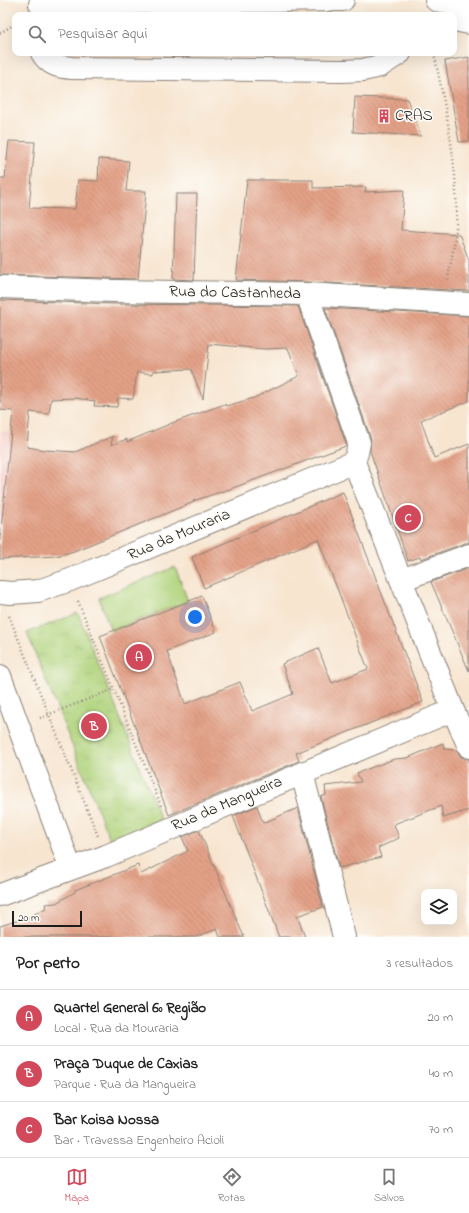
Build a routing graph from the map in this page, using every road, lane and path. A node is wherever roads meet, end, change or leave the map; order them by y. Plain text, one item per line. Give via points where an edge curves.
1 (343, 0) edge
2 (436, 0) edge
3 (469, 5) edge
4 (40, 6) edge
5 (457, 21) edge
6 (469, 23) edge
7 (12, 26) edge
8 (469, 30) edge
9 (457, 32) edge
10 (0, 33) edge
11 (44, 56) edge
12 (395, 56) edge
13 (435, 56) edge
14 (0, 287) edge
15 (307, 294) junction
16 (444, 302) junction
17 (469, 304) edge
18 (354, 462) junction
19 (469, 555) edge
20 (70, 580) junction
21 (401, 580) junction
22 (0, 592) edge
23 (9, 614) dead end
24 (0, 676) edge
25 (114, 689) junction
26 (453, 710) junction
27 (49, 714) junction
28 (19, 726) junction
29 (469, 747) edge
30 (302, 773) junction
31 (170, 829) junction
32 (106, 856) junction
33 (71, 869) junction
34 (0, 895) edge
35 (344, 937) edge

1 - 4 street
2 - 3 street
5 - 6 street
7 - 10 path
8 - 9 street
11 - 12 street via 52,64 72,68 343,71 380,66
13 - 16 path via 455,172 456,229
14 - 15 street, Rua do Castanheda
15 - 16 street, Rua do Castanheda
15 - 18 street via 359,443
16 - 17 street, Rua do Castanheda
18 - 20 street, Rua da Mouraria
18 - 21 street
19 - 21 street
20 - 22 street, Rua da Mouraria via 38,591
20 - 25 path
21 - 26 street
23 - 27 path
24 - 28 street
25 - 27 path
25 - 31 path
26 - 29 street
26 - 30 street, Rua da Mangueira
27 - 28 path
27 - 32 path
28 - 33 street
30 - 31 street, Rua da Mangueira
30 - 35 street
31 - 32 street, Rua da Mangueira
32 - 33 street, Rua da Mangueira
33 - 34 street, Rua da Mangueira

